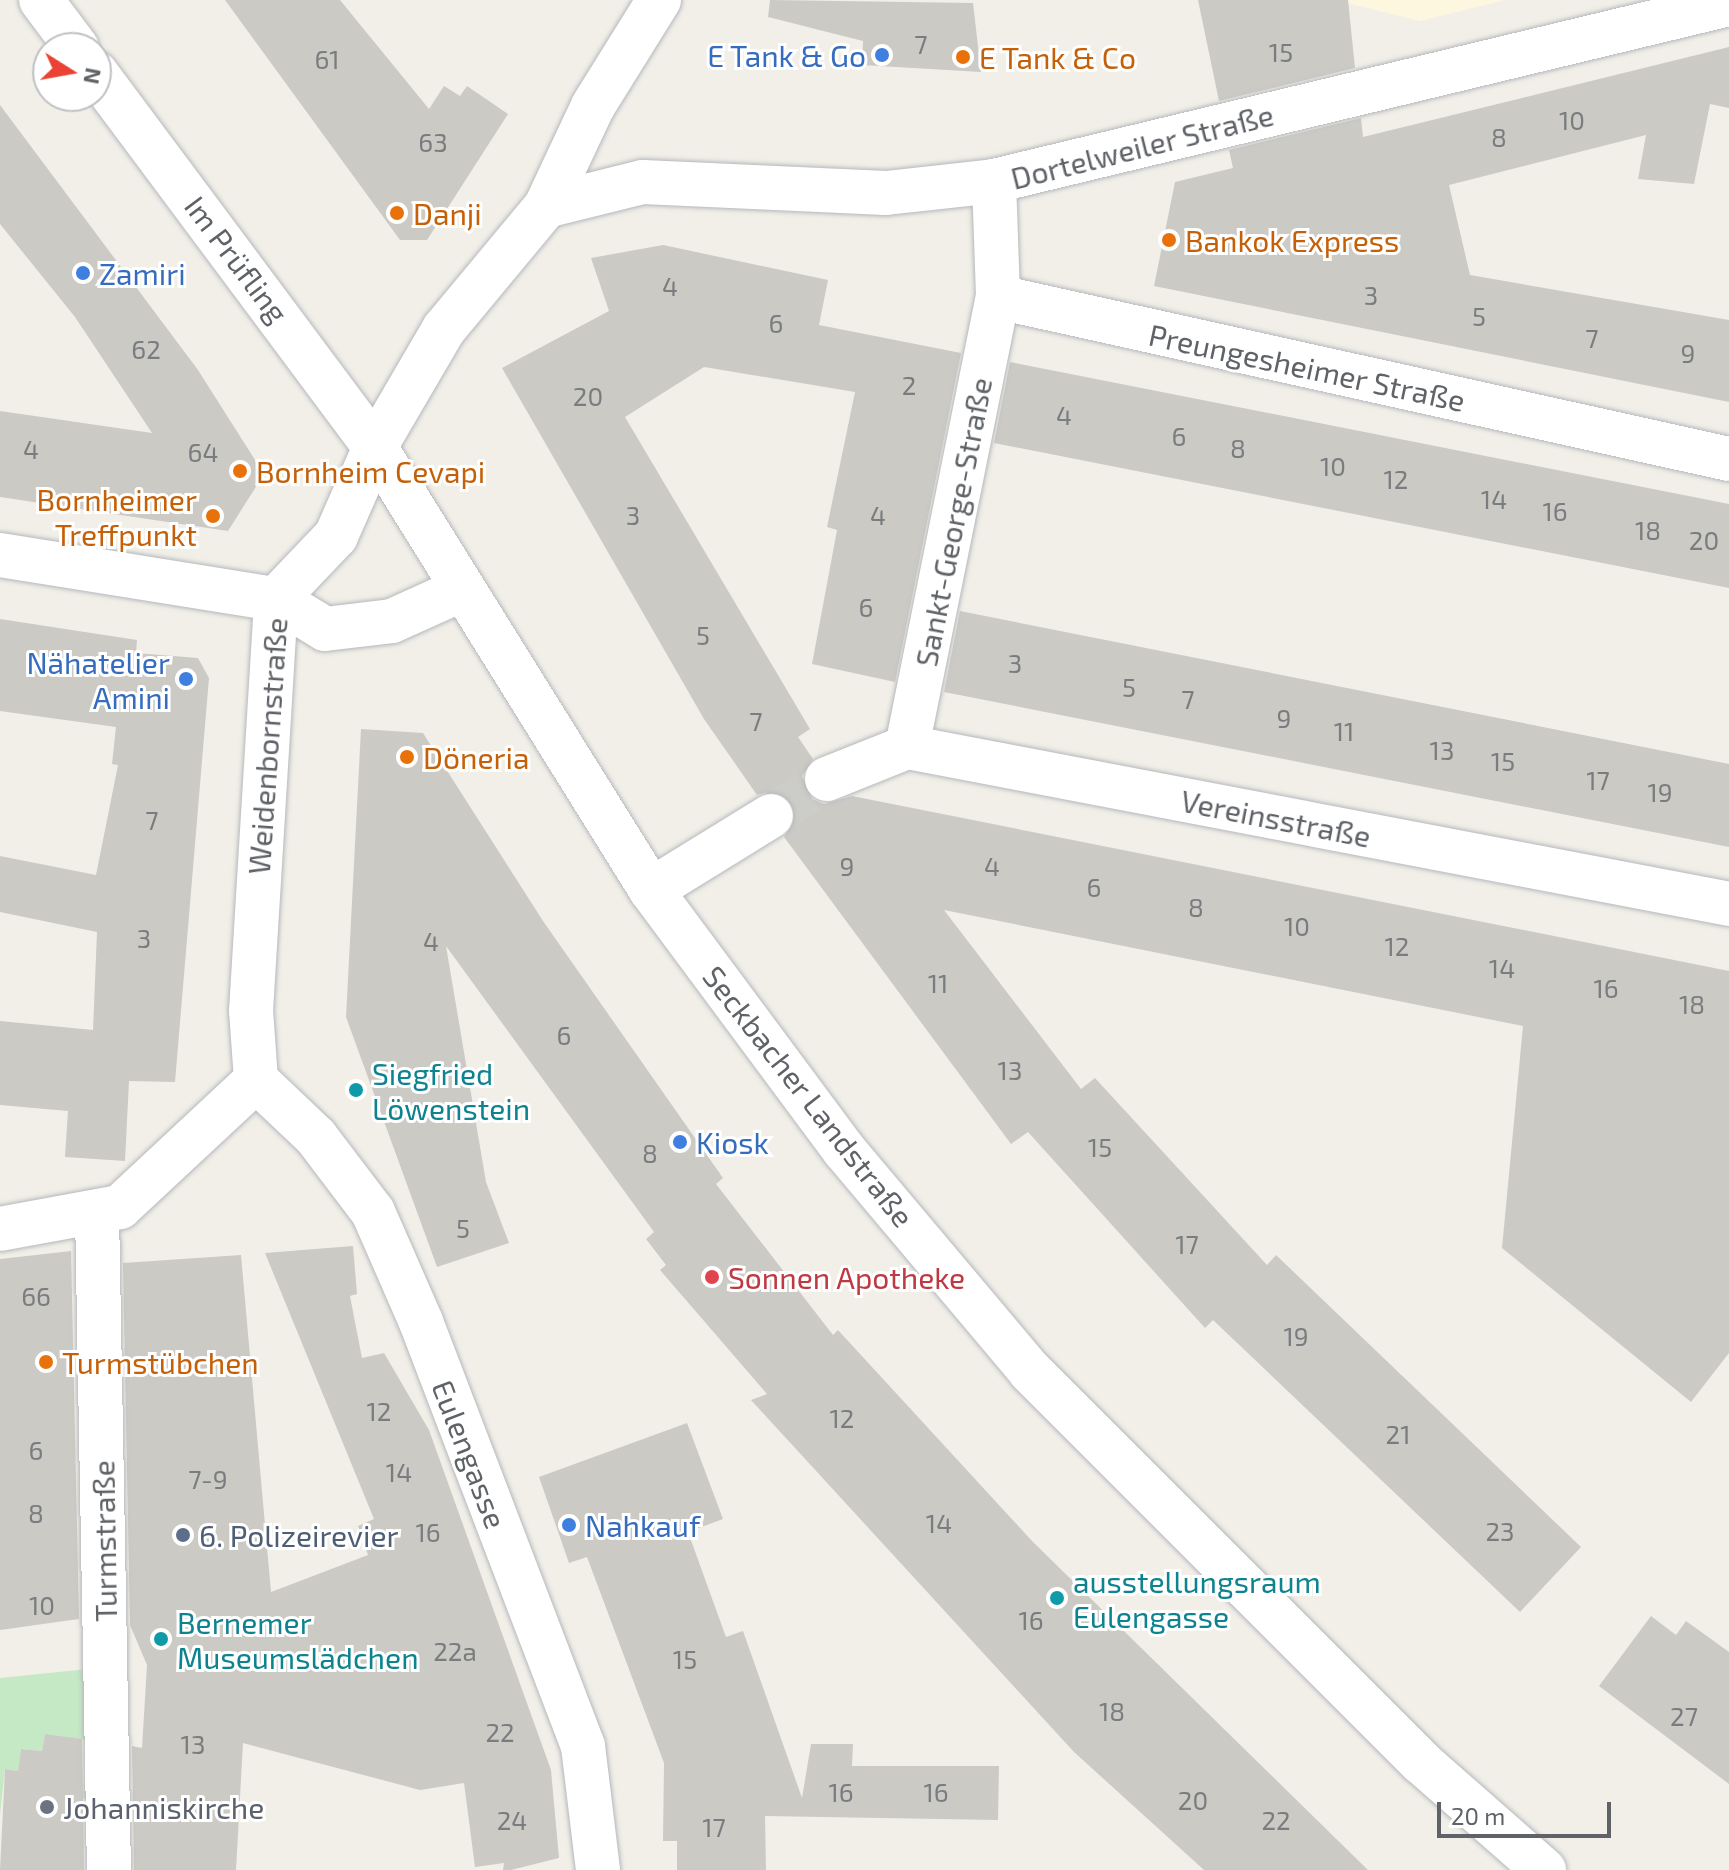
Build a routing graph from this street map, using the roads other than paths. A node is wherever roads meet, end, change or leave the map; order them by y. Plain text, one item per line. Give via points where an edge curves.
1 (41, 0) edge
2 (659, 0) edge
3 (1729, 4) edge
4 (65, 32) edge
5 (112, 94) edge
6 (994, 181) junction
7 (546, 206) junction
8 (998, 297) junction
9 (375, 447) junction
10 (1729, 459) edge
11 (0, 555) edge
12 (463, 589) junction
13 (276, 599) junction
14 (907, 747) junction
15 (827, 779) tunnel mouth
16 (771, 816) tunnel mouth
17 (651, 890) junction
18 (1729, 904) edge
19 (256, 1080) junction
20 (97, 1212) junction
21 (0, 1229) edge
22 (109, 1870) edge
23 (598, 1870) edge
24 (1544, 1870) edge

1 - 4 street
2 - 7 street, Weidenbornstraße via 593,106
3 - 6 street, Dortelweiler Straße
5 - 9 street, Im Prüfling
6 - 7 street, Dortelweiler Straße via 886,193 643,182
6 - 8 street
7 - 9 street, Weidenbornstraße via 444,329
8 - 10 street, Preungesheimer Straße
8 - 14 street, Sankt-George-Straße
9 - 12 street, Seckbacher Landstraße
9 - 13 street, Weidenbornstraße via 336,536
11 - 13 street
12 - 13 street via 392,621 325,629
12 - 17 street, Seckbacher Landstraße
13 - 19 street, Weidenbornstraße via 251,1011
14 - 15 street
14 - 18 street, Vereinsstraße
16 - 17 street
17 - 24 street, Seckbacher Landstraße via 844,1150 1030,1371 1421,1762
19 - 20 street via 120,1207
19 - 23 street, Eulengasse via 316,1137 373,1212 421,1322 583,1746
20 - 21 street
20 - 22 street, Turmstraße

